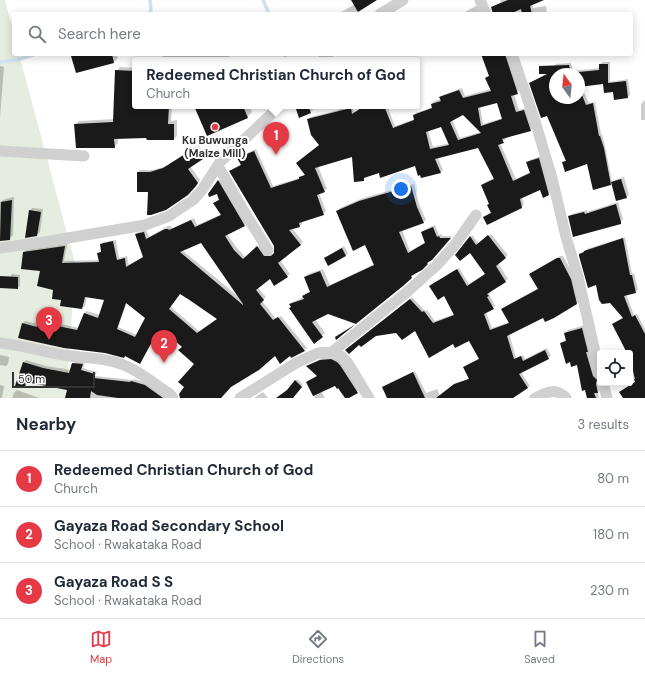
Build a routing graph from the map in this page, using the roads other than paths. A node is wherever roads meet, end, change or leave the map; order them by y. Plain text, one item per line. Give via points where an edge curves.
1 (403, 0) edge
2 (480, 0) edge
3 (383, 12) edge
4 (485, 12) edge
5 (513, 56) edge
6 (277, 109) edge
7 (0, 151) edge
8 (84, 156) dead end
9 (218, 166) junction
10 (476, 215) dead end
11 (0, 248) edge
12 (268, 250) dead end
13 (0, 343) edge
14 (332, 352) junction
15 (597, 361) edge
16 (603, 386) edge
17 (173, 398) edge
18 (240, 398) edge
19 (369, 398) edge
20 (535, 398) edge
21 (566, 398) edge
22 (607, 398) edge

1 - 3 street
2 - 4 street
5 - 15 street via 552,178
6 - 9 street
7 - 8 street
9 - 11 street via 193,200 169,216 145,225
9 - 12 street
10 - 14 street via 437,265
13 - 17 street via 119,363 137,372
14 - 18 street via 318,353 296,363
14 - 19 street via 348,363
16 - 22 street
20 - 21 street via 551,391 560,392

